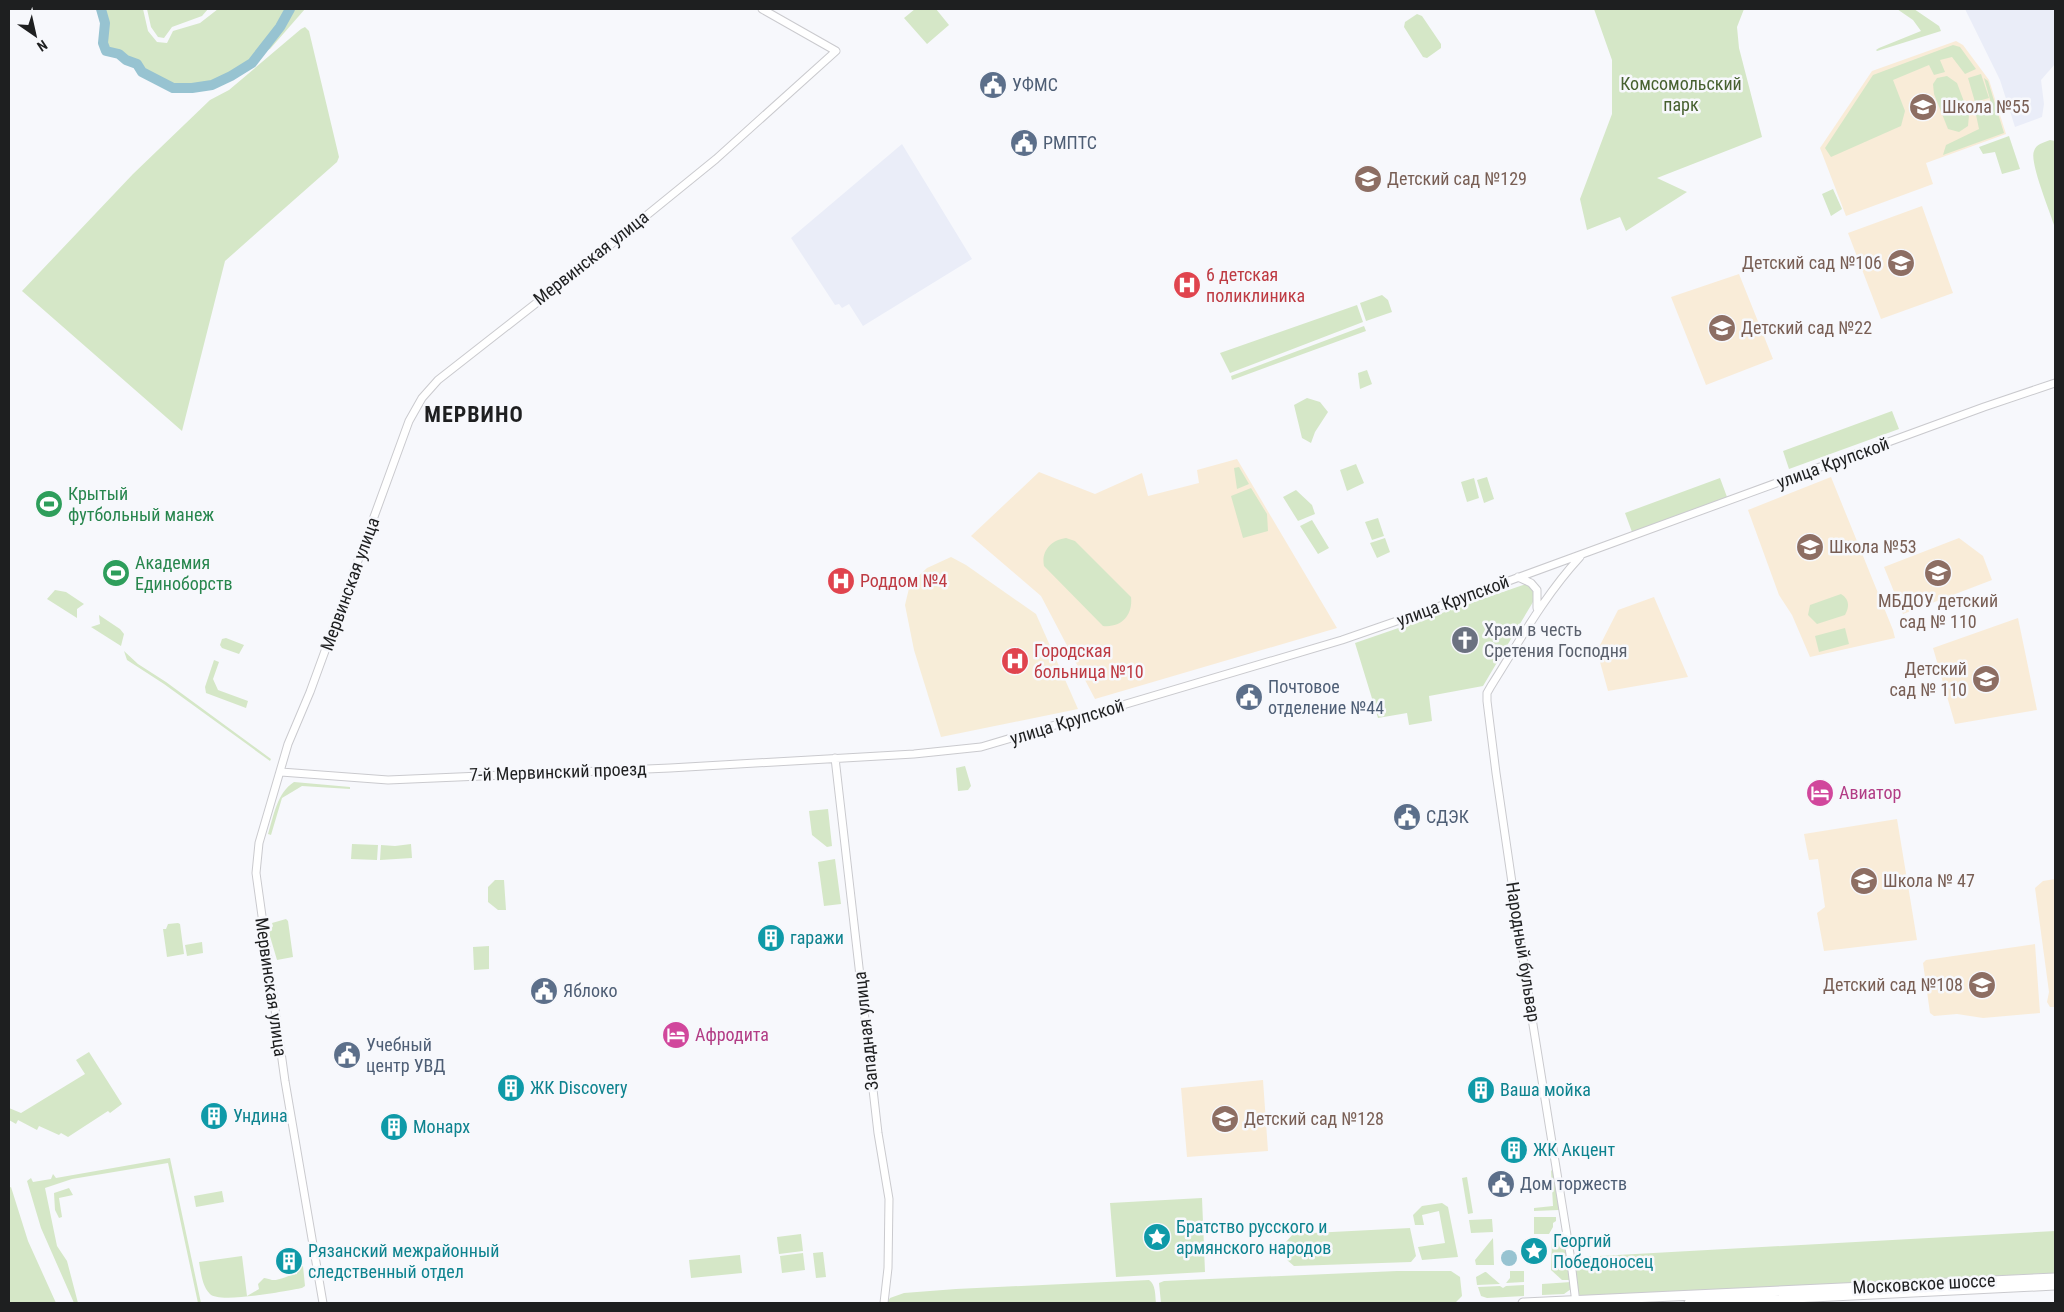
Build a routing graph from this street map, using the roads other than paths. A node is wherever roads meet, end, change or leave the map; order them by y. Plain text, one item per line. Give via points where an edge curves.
1 (762, 9) edge
2 (2055, 383) edge
3 (1581, 555) junction
4 (1554, 565) junction
5 (1562, 576) junction
6 (1518, 577) junction
7 (1536, 613) junction
8 (835, 758) junction
9 (281, 772) junction
10 (2055, 1278) edge
11 (2055, 1284) edge
12 (1575, 1302) edge
13 (323, 1303) edge
14 (884, 1303) edge
15 (1524, 1303) edge
16 (1690, 1303) edge

1 - 9 street, Мервинская улица via 836,50 716,159 438,380 422,398 409,421 288,744
2 - 3 street, улица Крупской
3 - 4 street, улица Крупской
3 - 5 street, Народный бульвар
4 - 5 street via 1561,566
4 - 6 street, улица Крупской
5 - 7 street, Народный бульвар
6 - 7 street via 1537,590
6 - 8 street, улица Крупской via 1342,640 994,744 914,754
7 - 12 street, Народный бульвар via 1487,693 1487,701
8 - 9 street, 7-й Мервинский проезд via 388,780
8 - 14 street, Западная улица via 878,1133 889,1199 889,1254
9 - 13 street, Мервинская улица via 259,843 256,873 285,1082
10 - 12 main road, Московское шоссе
11 - 16 main road, Московское шоссе
12 - 15 main road, Московское шоссе

